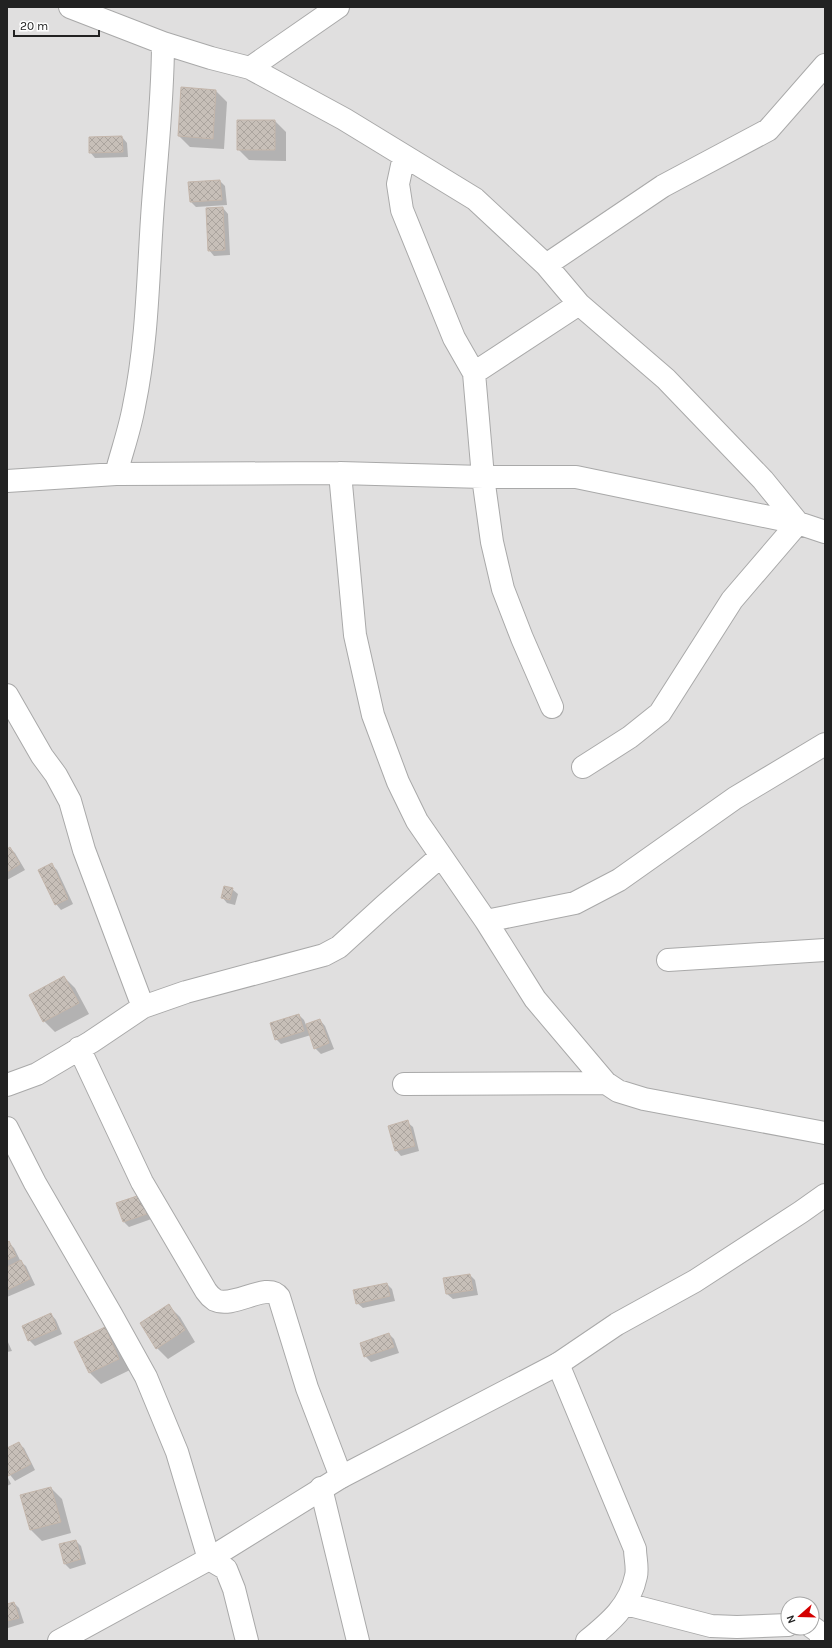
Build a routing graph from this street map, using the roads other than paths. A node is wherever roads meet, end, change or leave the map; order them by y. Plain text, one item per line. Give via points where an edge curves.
1 (70, 7) edge
2 (338, 7) edge
3 (115, 15) edge
4 (163, 43) junction
5 (825, 65) edge
6 (250, 68) junction
7 (404, 156) junction
8 (546, 265) junction
9 (579, 304) junction
10 (474, 372) junction
11 (340, 473) junction
12 (116, 474) junction
13 (484, 477) junction
14 (7, 481) edge
15 (798, 523) junction
16 (825, 532) edge
17 (7, 695) edge
18 (552, 707) dead end
19 (825, 744) edge
20 (583, 767) dead end
21 (441, 856) junction
22 (486, 921) junction
23 (825, 950) edge
24 (668, 960) dead end
25 (143, 1007) junction
26 (79, 1048) junction
27 (606, 1083) junction
28 (7, 1084) edge
29 (404, 1084) dead end
30 (7, 1128) edge
31 (825, 1133) edge
32 (825, 1194) edge
33 (558, 1364) junction
34 (341, 1476) junction
35 (321, 1488) junction
36 (209, 1559) junction
37 (626, 1604) junction
38 (780, 1625) edge
39 (58, 1641) edge
40 (247, 1641) edge
41 (358, 1641) edge
42 (587, 1641) edge

1 - 3 street
2 - 6 street
3 - 4 street
4 - 6 street
4 - 12 street via 163,88 148,303 134,408
5 - 8 street via 768,130 663,186
6 - 7 street via 344,119
7 - 8 street via 475,199
7 - 10 street via 398,184 402,210 454,338
8 - 9 street
9 - 10 street
9 - 15 street via 666,379 763,480
10 - 13 street
11 - 12 street
11 - 13 street
11 - 21 street via 356,635 373,715 398,782 417,821
12 - 14 street
13 - 15 street via 576,477
13 - 18 street via 492,542 503,589
15 - 16 street
15 - 20 street via 732,600 660,713 630,737
17 - 25 street via 70,801 87,858
19 - 22 street via 735,798 619,880 575,903
21 - 22 street
21 - 25 street via 339,947 324,955 186,992
22 - 27 street via 535,999
23 - 24 street
25 - 26 street
26 - 28 street via 37,1074
26 - 34 street via 142,1182 206,1291 215,1300 231,1302 267,1291 276,1293 279,1297 307,1388
27 - 29 street
27 - 31 street via 644,1099
30 - 36 street via 35,1183 146,1377 177,1452
32 - 33 street via 695,1281 617,1324
33 - 34 street
33 - 37 street via 635,1549 636,1576
34 - 35 street
35 - 36 street
35 - 41 street
36 - 39 street
36 - 40 street via 226,1569 234,1589
37 - 38 street via 711,1626
37 - 42 street via 603,1629

